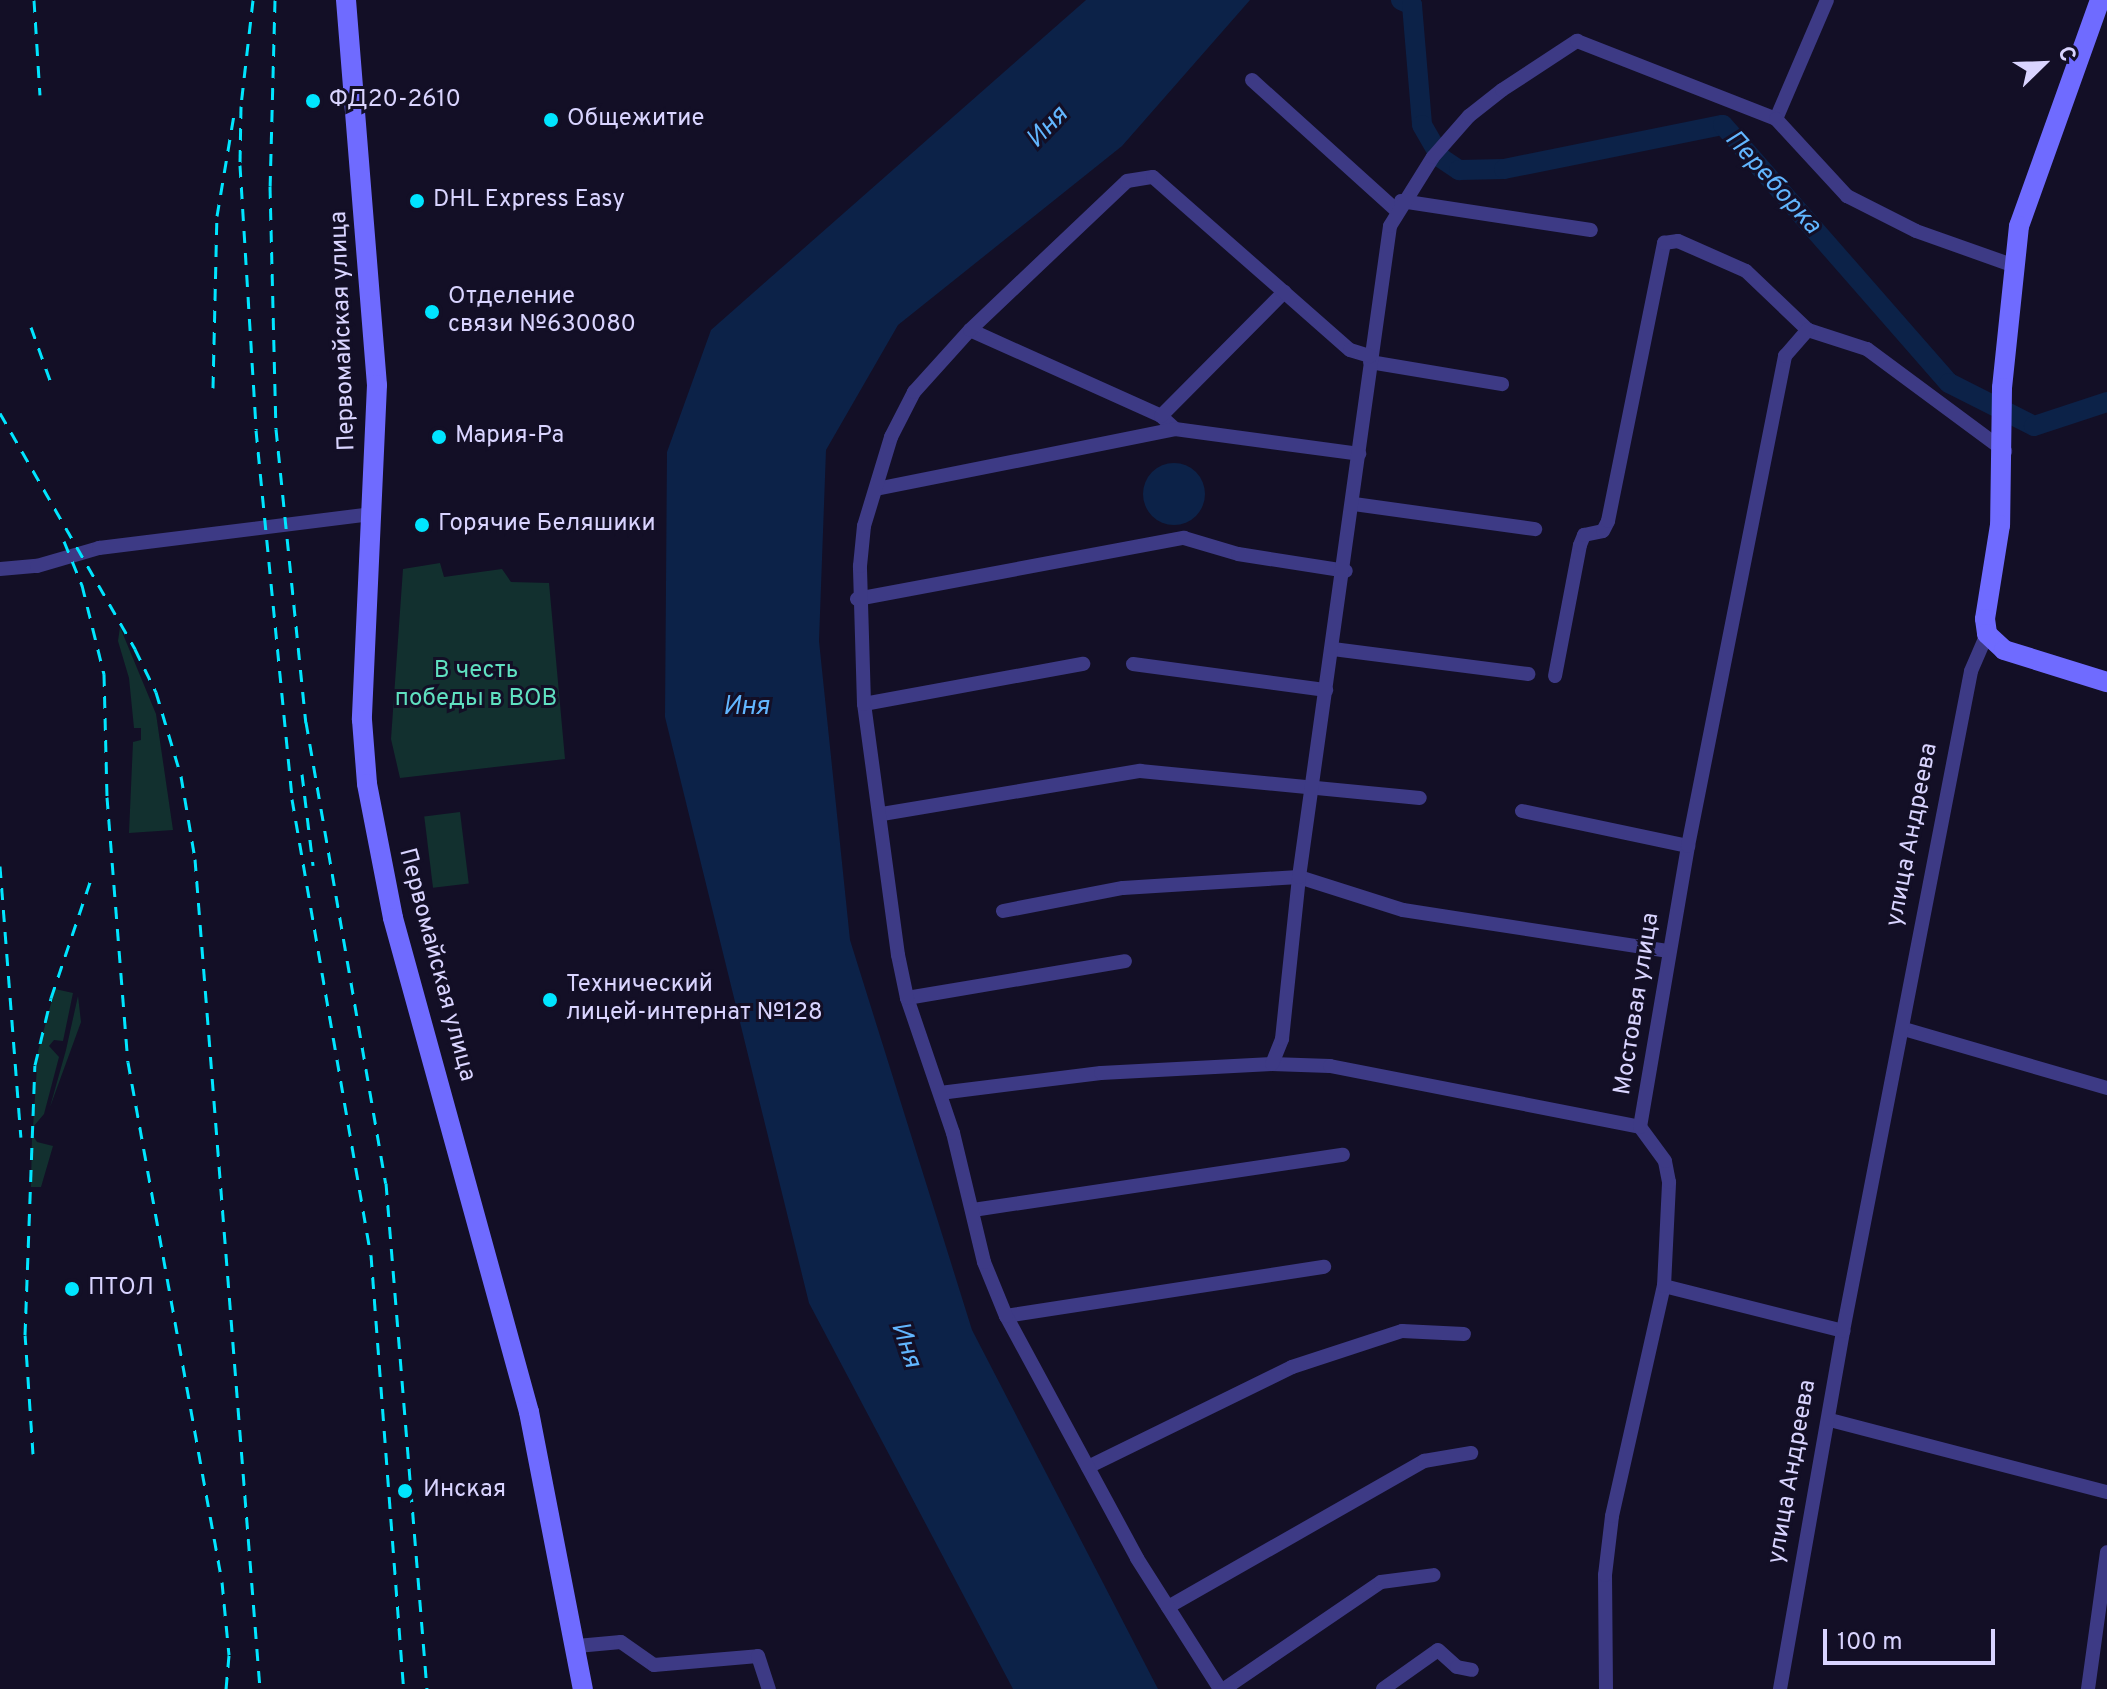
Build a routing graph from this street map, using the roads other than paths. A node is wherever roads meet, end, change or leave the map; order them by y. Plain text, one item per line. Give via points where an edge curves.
1 (346, 0) edge
2 (1827, 0) edge
3 (2100, 0) edge
4 (1252, 80) dead end
5 (1776, 119) junction
6 (1399, 206) junction
7 (1591, 230) dead end
8 (2012, 265) junction
9 (1284, 292) junction
10 (970, 330) junction
11 (1808, 330) junction
12 (1370, 359) junction
13 (1502, 384) dead end
14 (1161, 416) junction
15 (1175, 429) junction
16 (2005, 452) junction
17 (1359, 454) junction
18 (876, 489) junction
19 (1354, 504) junction
20 (373, 514) junction
21 (1535, 529) dead end
22 (0, 569) edge
23 (1346, 571) junction
24 (857, 599) junction
25 (1987, 634) junction
26 (1333, 649) junction
27 (1083, 664) dead end
28 (1133, 664) dead end
29 (1528, 674) dead end
30 (1555, 676) dead end
31 (2107, 682) edge
32 (1326, 690) junction
33 (864, 704) junction
34 (1312, 784) junction
35 (1420, 798) dead end
36 (1522, 811) dead end
37 (882, 814) junction
38 (1688, 846) junction
39 (1299, 877) junction
40 (1003, 911) dead end
41 (1669, 951) junction
42 (1125, 961) dead end
43 (907, 998) junction
44 (1904, 1029) junction
45 (1272, 1064) junction
46 (2107, 1088) edge
47 (940, 1093) junction
48 (1640, 1127) junction
49 (1343, 1155) dead end
50 (973, 1210) junction
51 (1324, 1267) dead end
52 (1664, 1286) junction
53 (1006, 1316) junction
54 (1843, 1331) junction
55 (1464, 1334) dead end
56 (1830, 1420) junction
57 (1471, 1453) dead end
58 (1088, 1467) junction
59 (2107, 1492) edge
60 (2107, 1552) edge
61 (1434, 1575) dead end
62 (1168, 1607) junction
63 (577, 1646) junction
64 (1472, 1670) dead end
65 (583, 1689) edge
66 (769, 1689) edge
67 (1222, 1689) edge
68 (1383, 1689) edge
69 (1606, 1689) edge
70 (1780, 1689) edge
71 (2088, 1689) edge

1 - 20 main road, Первомайская улица via 373,297
2 - 5 street
3 - 8 main road, улица Андреева via 2019,226
4 - 6 street
5 - 6 street via 1577,41 1469,116
5 - 8 street via 1847,196 1916,231
6 - 7 street
6 - 12 street
8 - 16 main road, улица Андреева via 2000,422
9 - 10 street via 1153,177 1143,176 1127,181
9 - 12 street via 1350,350
9 - 14 street
10 - 14 street
10 - 18 street via 914,392 891,437
11 - 16 street via 1867,349
11 - 30 street via 1746,271 1678,241 1664,243 1608,521 1603,531 1584,535 1580,545
11 - 38 street, Мостовая улица via 1785,356
12 - 13 street
12 - 17 street
14 - 15 street
15 - 17 street
15 - 18 street
16 - 25 main road, улица Андреева
17 - 19 street
18 - 24 street via 864,526
19 - 21 street
19 - 23 street
20 - 22 street via 99,548 37,566
20 - 63 main road, Первомайская улица via 362,720 370,799 393,918 529,1412
23 - 24 street via 1238,554 1184,538
23 - 26 street
24 - 33 street
25 - 31 main road via 2004,650
25 - 44 street, улица Андреева via 1971,671
26 - 29 street
26 - 32 street
27 - 33 street
28 - 32 street
32 - 34 street
33 - 37 street
34 - 35 street
34 - 37 street via 1140,771
34 - 39 street
36 - 38 street
37 - 43 street
38 - 41 street, Мостовая улица
39 - 40 street via 1157,890 1123,888
39 - 41 street via 1403,910
39 - 45 street via 1282,1039
41 - 48 street, Мостовая улица
42 - 43 street
43 - 47 street
44 - 46 street
44 - 54 street, улица Андреева
45 - 47 street via 1101,1073
45 - 48 street via 1330,1066
47 - 50 street
48 - 52 street, Мостовая улица via 1665,1161 1669,1182
49 - 50 street
50 - 53 street via 984,1262
51 - 53 street
52 - 54 street
52 - 69 street, Мостовая улица via 1612,1516 1605,1575
53 - 58 street
54 - 56 street, улица Андреева
55 - 58 street via 1402,1331 1292,1367
56 - 59 street
56 - 70 street, улица Андреева
57 - 62 street via 1424,1461
58 - 62 street
60 - 71 street
61 - 67 street via 1381,1582
62 - 67 street
63 - 65 main road, Первомайская улица
63 - 66 street via 621,1642 654,1665 758,1656
64 - 68 street via 1457,1667 1438,1650

